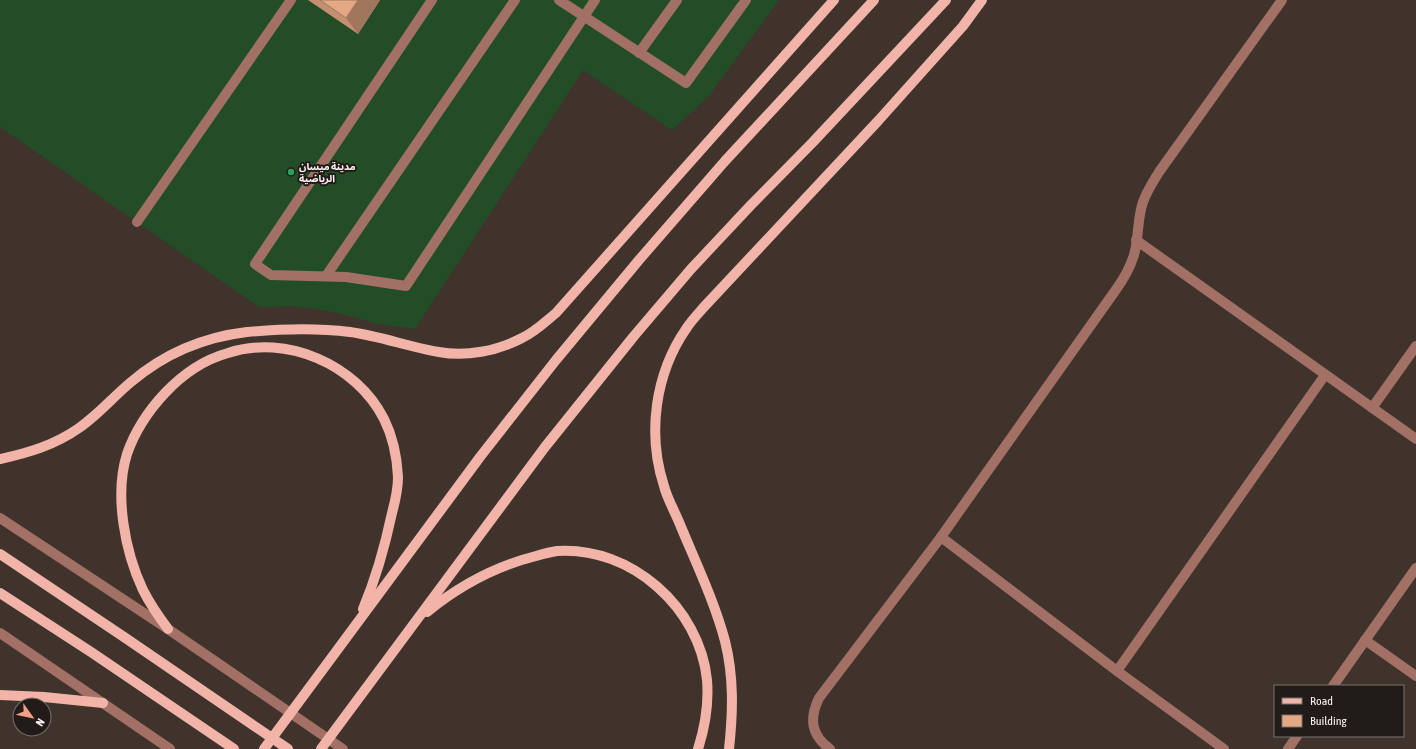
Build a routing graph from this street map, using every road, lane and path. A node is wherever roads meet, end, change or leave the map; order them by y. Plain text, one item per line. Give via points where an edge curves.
1 (291, 0) edge
2 (432, 0) edge
3 (515, 0) edge
4 (559, 0) edge
5 (595, 0) edge
6 (677, 0) edge
7 (746, 0) edge
8 (834, 0) edge
9 (874, 0) edge
10 (946, 0) edge
11 (982, 0) edge
12 (1282, 0) edge
13 (583, 16) junction
14 (639, 53) junction
15 (137, 222) dead end
16 (1136, 240) junction
17 (326, 276) junction
18 (1416, 346) edge
19 (1325, 375) junction
20 (1372, 408) junction
21 (1416, 439) edge
22 (0, 459) edge
23 (0, 518) edge
24 (941, 537) junction
25 (0, 554) edge
26 (1416, 568) edge
27 (0, 593) edge
28 (416, 621) junction
29 (356, 626) junction
30 (168, 629) junction
31 (0, 633) edge
32 (1365, 640) junction
33 (1118, 671) junction
34 (1416, 676) edge
35 (1334, 685) edge
36 (0, 695) edge
37 (103, 703) junction
38 (1296, 737) edge
39 (170, 749) edge
40 (234, 749) edge
41 (264, 749) edge
42 (288, 749) edge
43 (321, 749) edge
44 (343, 749) edge
45 (698, 749) edge
46 (729, 749) edge
47 (830, 749) edge
48 (1224, 749) edge
49 (1288, 749) edge

1 - 15 street
2 - 17 street via 255,264 271,275
3 - 17 street
4 - 13 street
5 - 13 street
6 - 14 street
7 - 14 street via 686,83
8 - 22 main road via 556,313 522,338 503,346 462,353 440,352 350,332 308,330 226,335 188,347 152,366 130,382 95,416 59,440 39,449
9 - 29 main road via 725,161 551,366
10 - 28 main road via 741,216 634,336 545,447
11 - 46 main road via 964,26 878,121 703,308 686,329 672,353 662,378 655,426 657,460 664,486 713,604 725,641 733,684
12 - 16 street via 1159,172 1143,202
13 - 14 street
13 - 17 street via 406,286
16 - 19 street
16 - 24 street via 1127,272 1115,291
18 - 20 street
19 - 20 street
19 - 33 street
20 - 21 street
23 - 30 street
24 - 33 street
24 - 47 street via 814,706 812,716 816,734 821,743
25 - 42 main road
26 - 32 street
27 - 40 main road
28 - 43 main road
28 - 45 main road via 457,590 503,567 529,558 556,551 580,552 624,564 642,574 672,601 697,640 707,680 704,724
29 - 30 main road via 379,564 398,480 392,437 373,402 347,376 316,357 298,351 263,347 246,348 213,358 174,383 146,416 127,454 122,502 128,548 143,591
29 - 41 main road
30 - 44 street
31 - 37 street
32 - 34 street
32 - 35 street
33 - 48 street
36 - 37 main road
37 - 39 street
38 - 49 street

